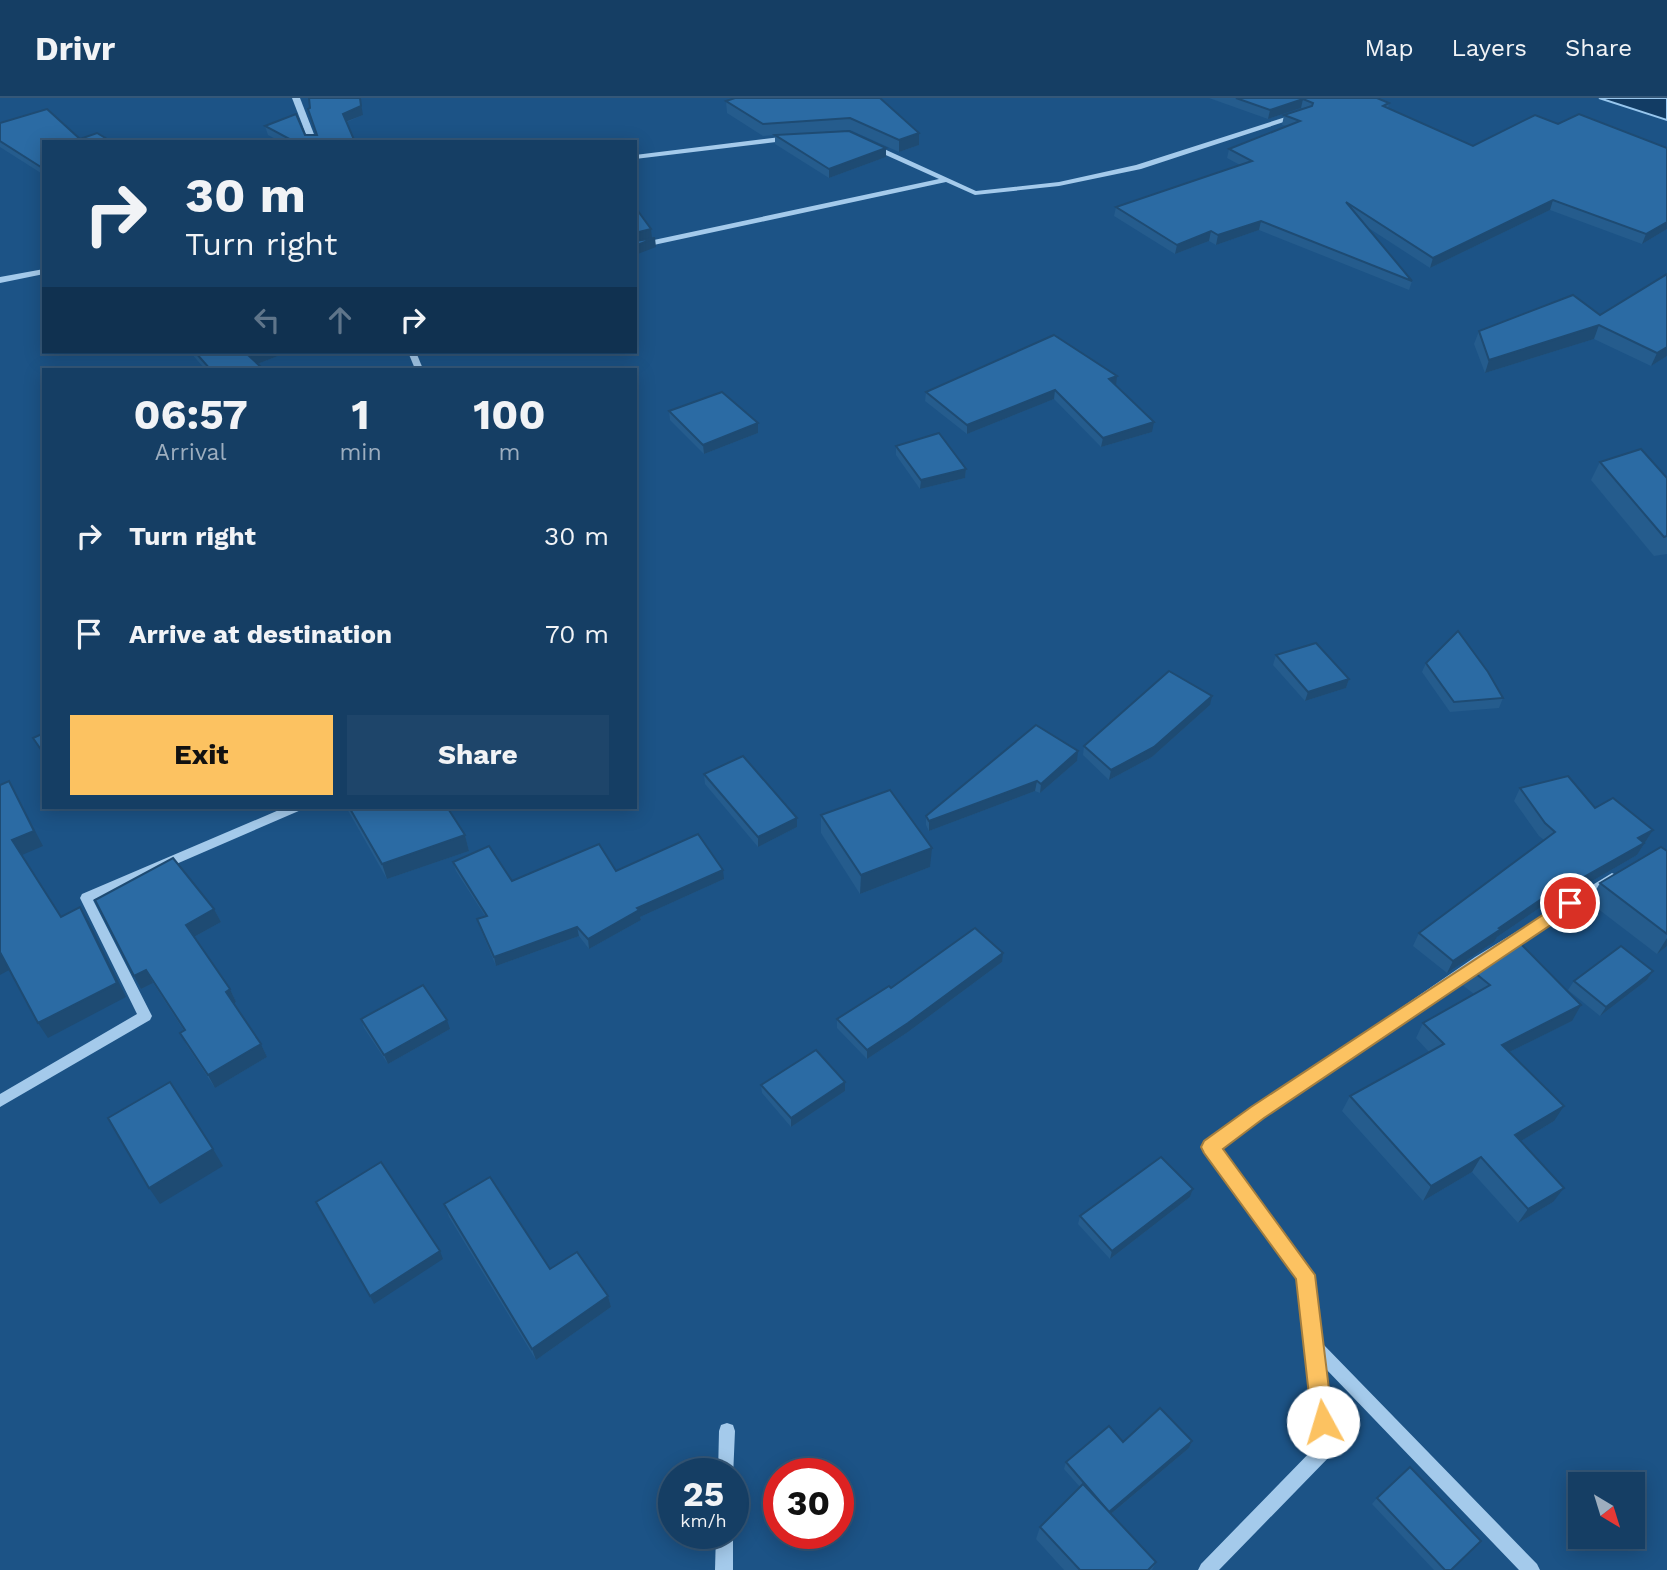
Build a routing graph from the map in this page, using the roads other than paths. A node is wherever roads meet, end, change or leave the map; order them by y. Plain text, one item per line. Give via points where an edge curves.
1 (296, 98) edge
2 (1305, 113) edge
3 (797, 137) edge
4 (312, 140) edge
5 (862, 141) edge
6 (637, 157) edge
7 (946, 180) junction
8 (637, 247) edge
9 (42, 271) edge
10 (0, 280) edge
11 (292, 809) edge
12 (1624, 871) edge
13 (0, 1101) edge
14 (1314, 1346) junction
15 (727, 1431) dead end
16 (726, 1458) edge
17 (725, 1549) edge
18 (724, 1570) edge
19 (1206, 1570) edge
20 (1531, 1570) edge

1 - 4 street
2 - 7 street via 1138,167 1059,184 975,193
3 - 6 street
5 - 7 street
7 - 8 street
9 - 10 street
11 - 13 street via 86,898 145,1016
12 - 14 street via 1480,961 1210,1147 1306,1275
14 - 19 street via 1326,1447
14 - 20 street
15 - 16 street
17 - 18 street

